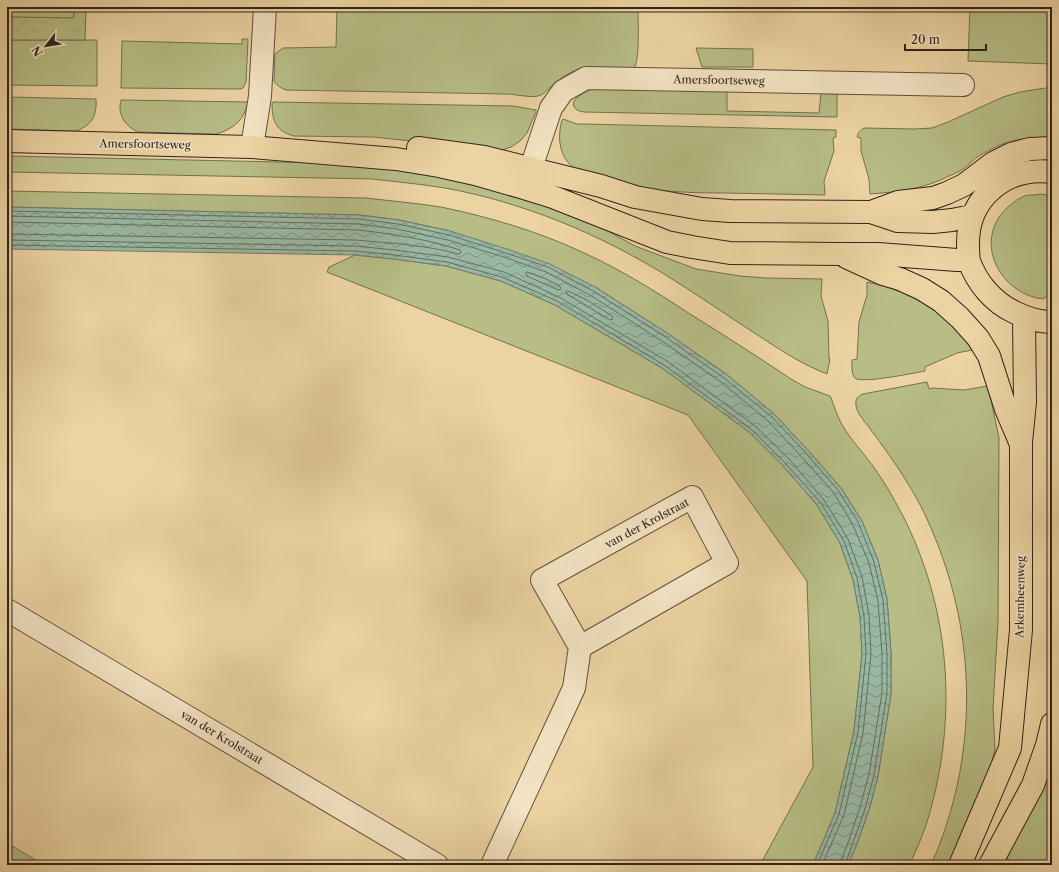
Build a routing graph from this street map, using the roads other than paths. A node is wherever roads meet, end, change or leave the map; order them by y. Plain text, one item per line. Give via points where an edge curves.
1 (265, 7) edge
2 (963, 85) dead end
3 (7, 141) edge
4 (252, 147) junction
5 (1052, 148) edge
6 (1052, 172) edge
7 (528, 178) junction
8 (871, 212) junction
9 (972, 216) junction
10 (840, 254) junction
11 (969, 260) junction
12 (1024, 318) junction
13 (1052, 322) edge
14 (1021, 442) junction
15 (7, 610) edge
16 (580, 647) junction
17 (1052, 724) edge
18 (437, 865) edge
19 (492, 865) edge
20 (960, 865) edge
21 (990, 865) edge

1 - 4 street via 260,96
2 - 7 street, Amersfoortseweg via 586,78 563,91 551,108
3 - 4 main road, Amersfoortseweg
4 - 7 main road, Amersfoortseweg via 396,159 475,174
5 - 8 main road, Amersfoortseweg via 1030,149 1011,154 948,193 933,198 898,202
6 - 9 main road via 1029,172 1011,177 988,193
7 - 8 main road, Amersfoortseweg via 601,186 635,196 702,209
7 - 10 main road, Amersfoortseweg via 553,197 667,242 730,253
8 - 9 main road, Amersfoortseweg via 898,221 933,222
9 - 11 main road via 968,233
10 - 11 main road, Amersfoortseweg
10 - 14 main road via 922,289 960,318 978,338 989,356 1006,409
11 - 12 main road via 977,279 989,295
12 - 13 main road
12 - 14 main road, Arkemheenweg via 1025,402
14 - 20 main road, Arkemheenweg via 1021,630 1010,748
15 - 18 street, van der Krolstraat
16 - 16 street, van der Krolstraat via 542,580 692,497 727,563
16 - 19 street via 574,688
17 - 21 main road via 1033,785

